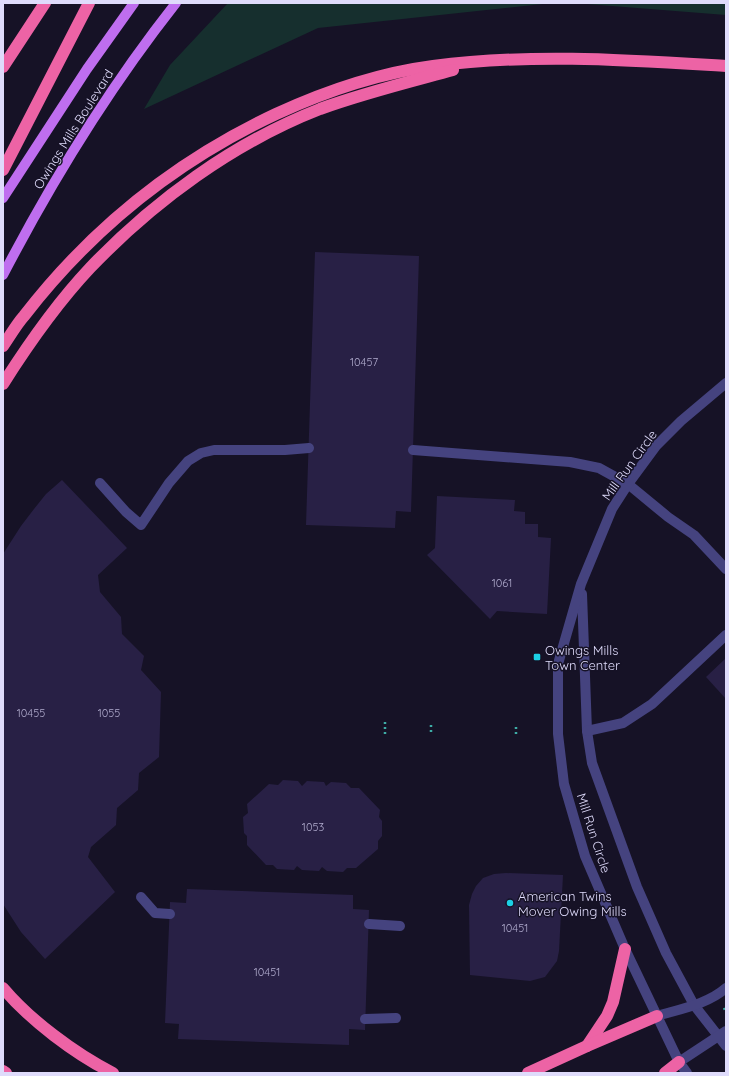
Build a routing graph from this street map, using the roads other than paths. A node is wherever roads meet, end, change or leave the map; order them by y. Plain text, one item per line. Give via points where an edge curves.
1 (45, 3) edge
2 (89, 3) edge
3 (134, 3) edge
4 (176, 3) edge
5 (484, 62) junction
6 (726, 66) edge
7 (3, 67) edge
8 (3, 170) edge
9 (3, 198) edge
10 (3, 275) edge
11 (3, 346) edge
12 (726, 383) edge
13 (3, 384) edge
14 (309, 448) dead end
15 (413, 450) dead end
16 (100, 482) dead end
17 (628, 484) junction
18 (726, 569) edge
19 (581, 584) junction
20 (726, 635) edge
21 (587, 731) junction
22 (141, 897) dead end
23 (170, 914) dead end
24 (369, 924) dead end
25 (400, 926) dead end
26 (625, 949) junction
27 (3, 988) edge
28 (726, 988) edge
29 (694, 1005) junction
30 (658, 1016) junction
31 (396, 1018) dead end
32 (365, 1020) dead end
33 (722, 1034) edge
34 (587, 1046) junction
35 (726, 1046) edge
36 (679, 1062) junction
37 (3, 1071) edge
38 (6, 1073) edge
39 (113, 1073) edge
40 (528, 1073) edge
41 (665, 1073) edge
42 (687, 1073) edge

1 - 7 highway
2 - 8 highway
3 - 9 main road, Owings Mills Boulevard via 87,69
4 - 10 main road, Owings Mills Boulevard via 133,60 68,157
5 - 6 highway via 591,58
5 - 11 highway via 433,66 393,73 336,89 297,104 221,142 159,183 99,233 43,292
5 - 13 highway via 360,95 319,110 249,143 212,165 149,213 90,268 45,322
12 - 17 street, Mill Run Circle via 656,446
14 - 16 street via 214,450 201,453 188,461 169,483 141,525
15 - 17 street via 570,462 599,468
17 - 18 street via 694,535
17 - 19 street, Mill Run Circle via 612,509
19 - 21 street, Mill Run Circle
19 - 26 street, Mill Run Circle via 558,664 558,734 564,784 585,856
20 - 21 street via 652,704 623,723
21 - 29 street, Mill Run Circle via 592,763 637,887 666,953
22 - 23 street via 155,913
24 - 25 street
26 - 30 street, Mill Run Circle
26 - 34 highway via 613,1002
27 - 39 highway via 53,1034
28 - 29 street
29 - 30 street
29 - 33 street, Mill Run Circle
30 - 34 highway
30 - 36 street, Mill Run Circle
31 - 32 street
33 - 35 street, Mill Run Circle
33 - 36 street
34 - 40 highway
36 - 41 highway
36 - 42 street, Mill Run Circle
37 - 38 highway

